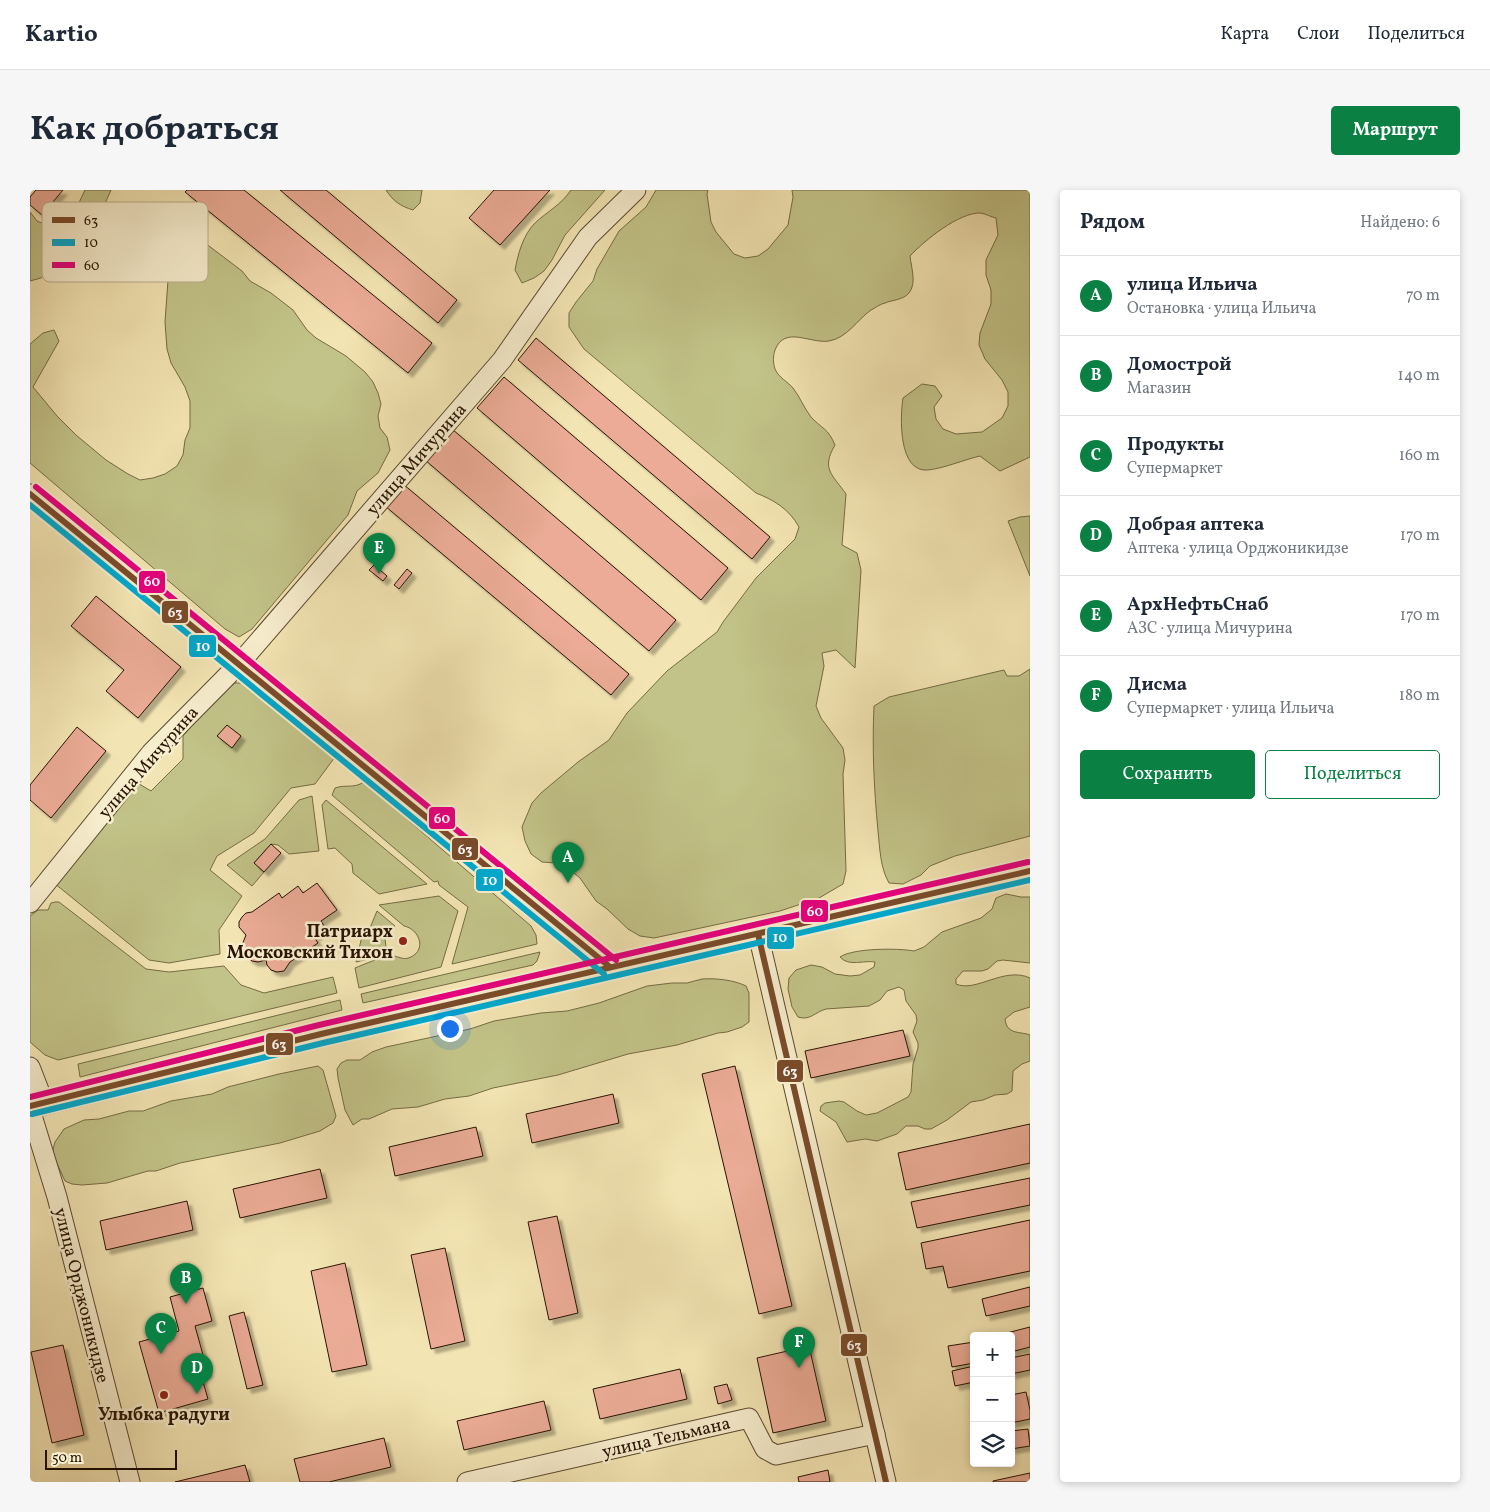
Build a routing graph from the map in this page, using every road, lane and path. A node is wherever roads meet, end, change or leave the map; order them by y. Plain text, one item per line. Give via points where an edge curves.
1 (636, 190) edge
2 (30, 494) edge
3 (239, 664) junction
4 (1030, 871) edge
5 (30, 903) edge
6 (758, 934) junction
7 (610, 967) junction
8 (30, 1067) edge
9 (35, 1106) edge
10 (875, 1434) junction
11 (130, 1482) edge
12 (466, 1482) edge
13 (886, 1482) edge

1 - 3 street, улица Мичурина via 588,237 502,360
2 - 3 street
3 - 5 street, улица Мичурина via 151,753
3 - 7 street
4 - 6 main road
6 - 7 main road
6 - 10 street
7 - 9 main road via 321,1034
8 - 9 street, улица Орджоникидзе
9 - 11 street, улица Орджоникидзе
10 - 12 street, улица Тельмана via 776,1456 766,1449 749,1418
10 - 13 street

